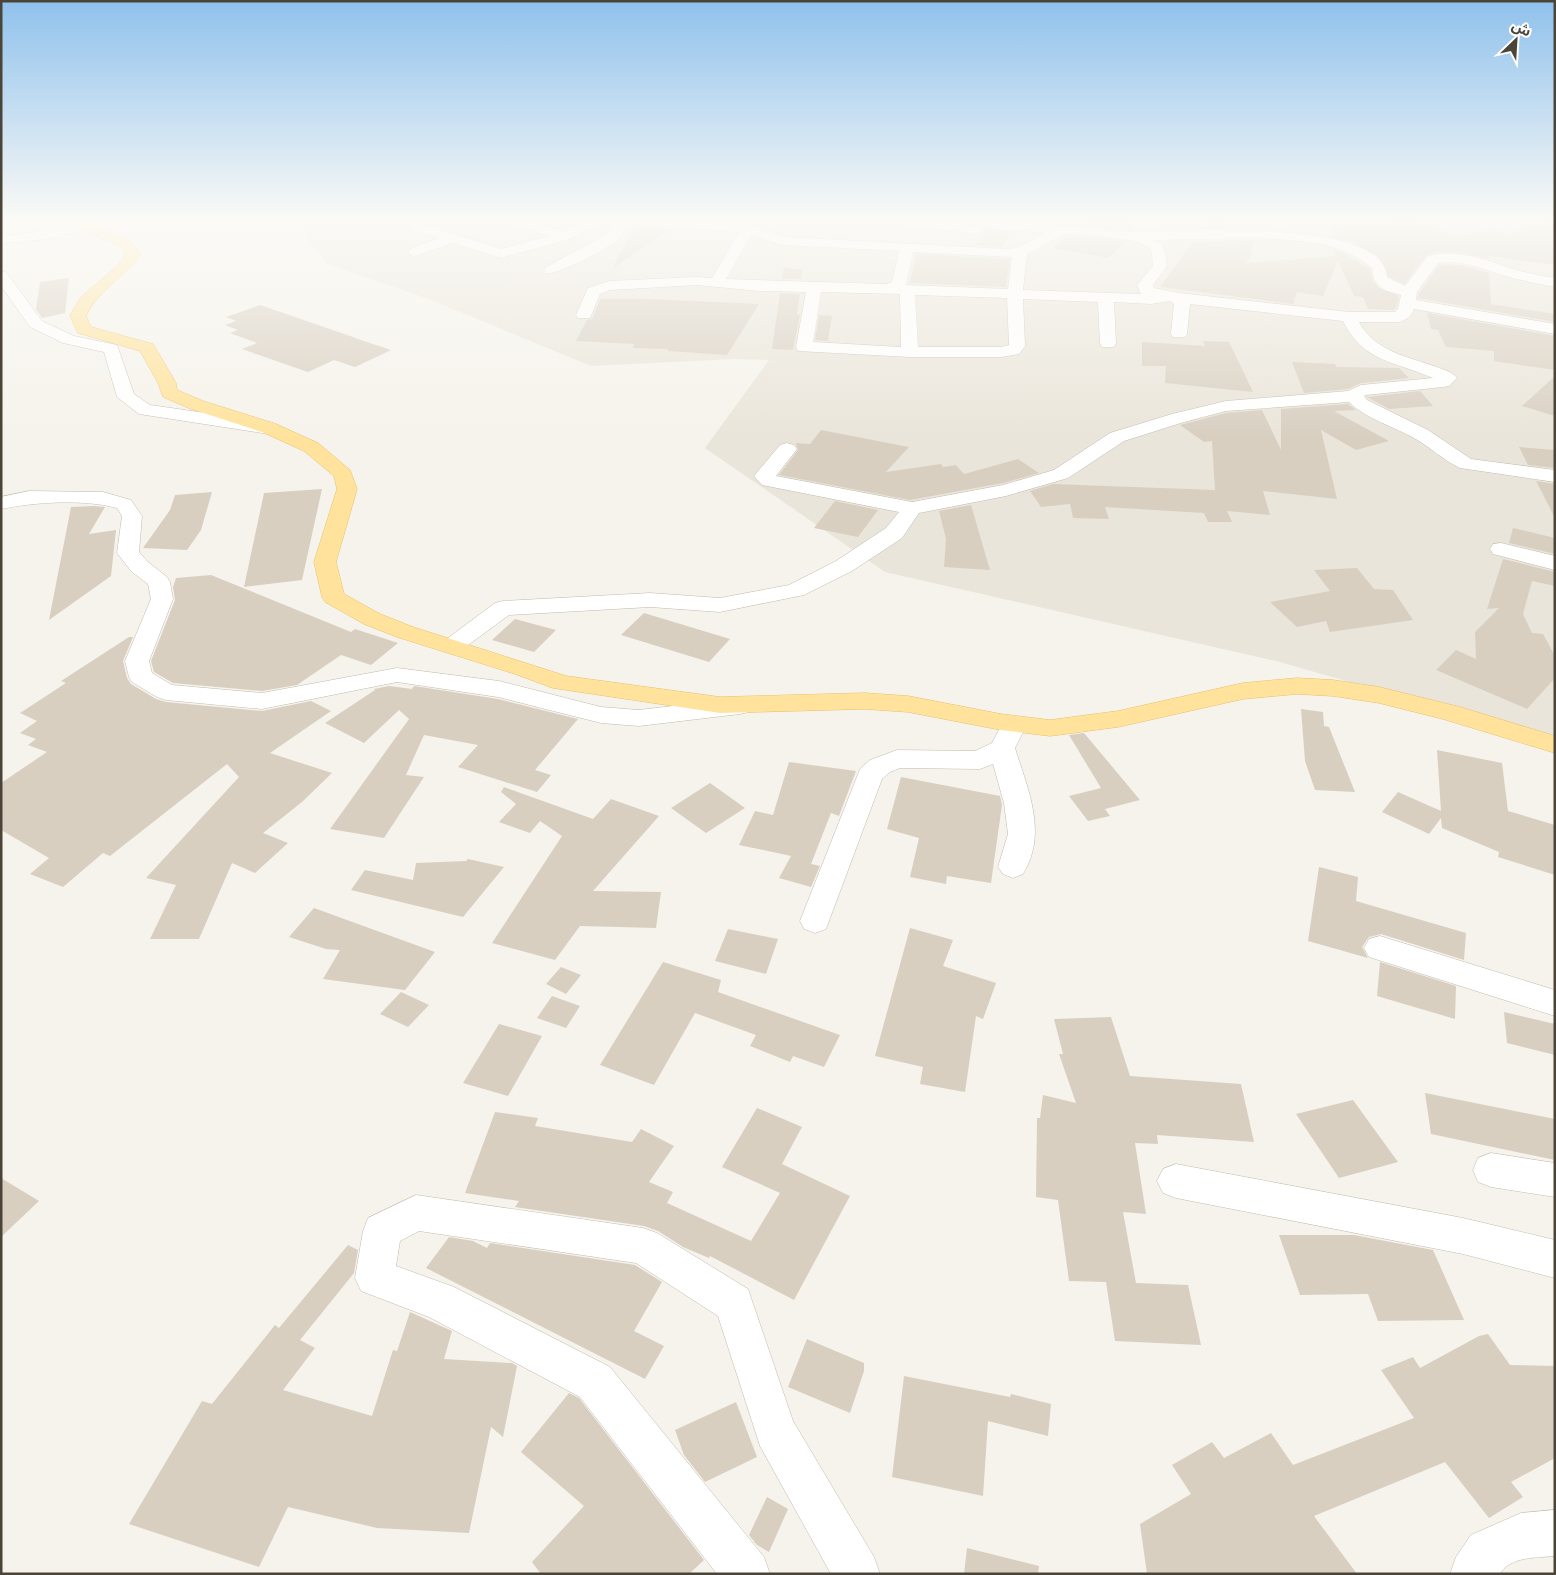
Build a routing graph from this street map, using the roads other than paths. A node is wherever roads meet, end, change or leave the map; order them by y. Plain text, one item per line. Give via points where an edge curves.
1 (12, 290) edge
2 (97, 290) edge
3 (594, 290) edge
4 (813, 290) edge
5 (907, 290) edge
6 (925, 290) edge
7 (1147, 290) edge
8 (1397, 290) edge
9 (1413, 290) edge
10 (1015, 293) junction
11 (1106, 297) junction
12 (1175, 297) junction
13 (1409, 297) junction
14 (584, 315) dead end
15 (1349, 317) junction
16 (1555, 329) edge
17 (1179, 334) dead end
18 (1108, 343) dead end
19 (910, 352) junction
20 (1353, 396) junction
21 (269, 428) junction
22 (787, 450) dead end
23 (1555, 476) edge
24 (1, 503) edge
25 (912, 508) junction
26 (1501, 549) dead end
27 (1555, 562) edge
28 (452, 646) junction
29 (749, 705) junction
30 (1014, 724) junction
31 (1555, 745) edge
32 (1002, 748) junction
33 (1013, 867) dead end
34 (815, 921) dead end
35 (1380, 948) dead end
36 (1555, 1003) edge
37 (1491, 1170) dead end
38 (1555, 1180) edge
39 (1176, 1181) dead end
40 (1555, 1259) edge
41 (1555, 1533) edge
42 (747, 1574) edge
43 (857, 1574) edge
44 (1473, 1574) edge

1 - 21 street via 36,324 69,340 111,349 126,397 145,410
2 - 21 main road via 85,301 78,316 84,330 147,348 167,383 169,393
3 - 14 street
4 - 19 street via 804,347
5 - 19 street
6 - 10 street
7 - 12 street
8 - 13 street
9 - 13 street
10 - 11 street
10 - 19 street via 1017,346 1013,350
11 - 12 street
11 - 18 street
12 - 15 street
12 - 17 street via 1182,304
13 - 15 street via 1406,311 1399,317
13 - 16 street
15 - 20 street via 1361,340 1375,350 1448,378 1443,382 1361,390
20 - 23 street via 1360,404 1421,434 1467,464
20 - 25 street via 1226,406 1178,418 1117,437 1061,474 1006,490
21 - 28 main road via 311,447 343,474 348,489 325,562 333,597 372,619
22 - 25 street via 767,470 764,476 769,481
24 - 29 street via 29,497 103,498 124,504 132,516 128,553 159,582 162,600 137,660 141,677 166,692 262,701 397,675 499,689 601,714 639,718
25 - 28 street via 894,533 844,566 796,590 720,605 650,600 502,608
26 - 27 street
28 - 29 main road via 562,683 720,705
29 - 30 main road via 865,701 908,704
30 - 31 main road via 1050,728 1118,719 1243,691 1297,686 1379,695
30 - 32 street
32 - 33 street via 1018,803 1022,834
32 - 34 street via 980,760 897,759 880,766 870,775
35 - 36 street
37 - 38 street
39 - 40 street via 1463,1236
41 - 44 street via 1521,1536 1487,1551
42 - 43 street via 595,1382 440,1301 376,1278 382,1230 416,1213 643,1246 734,1303 775,1431

